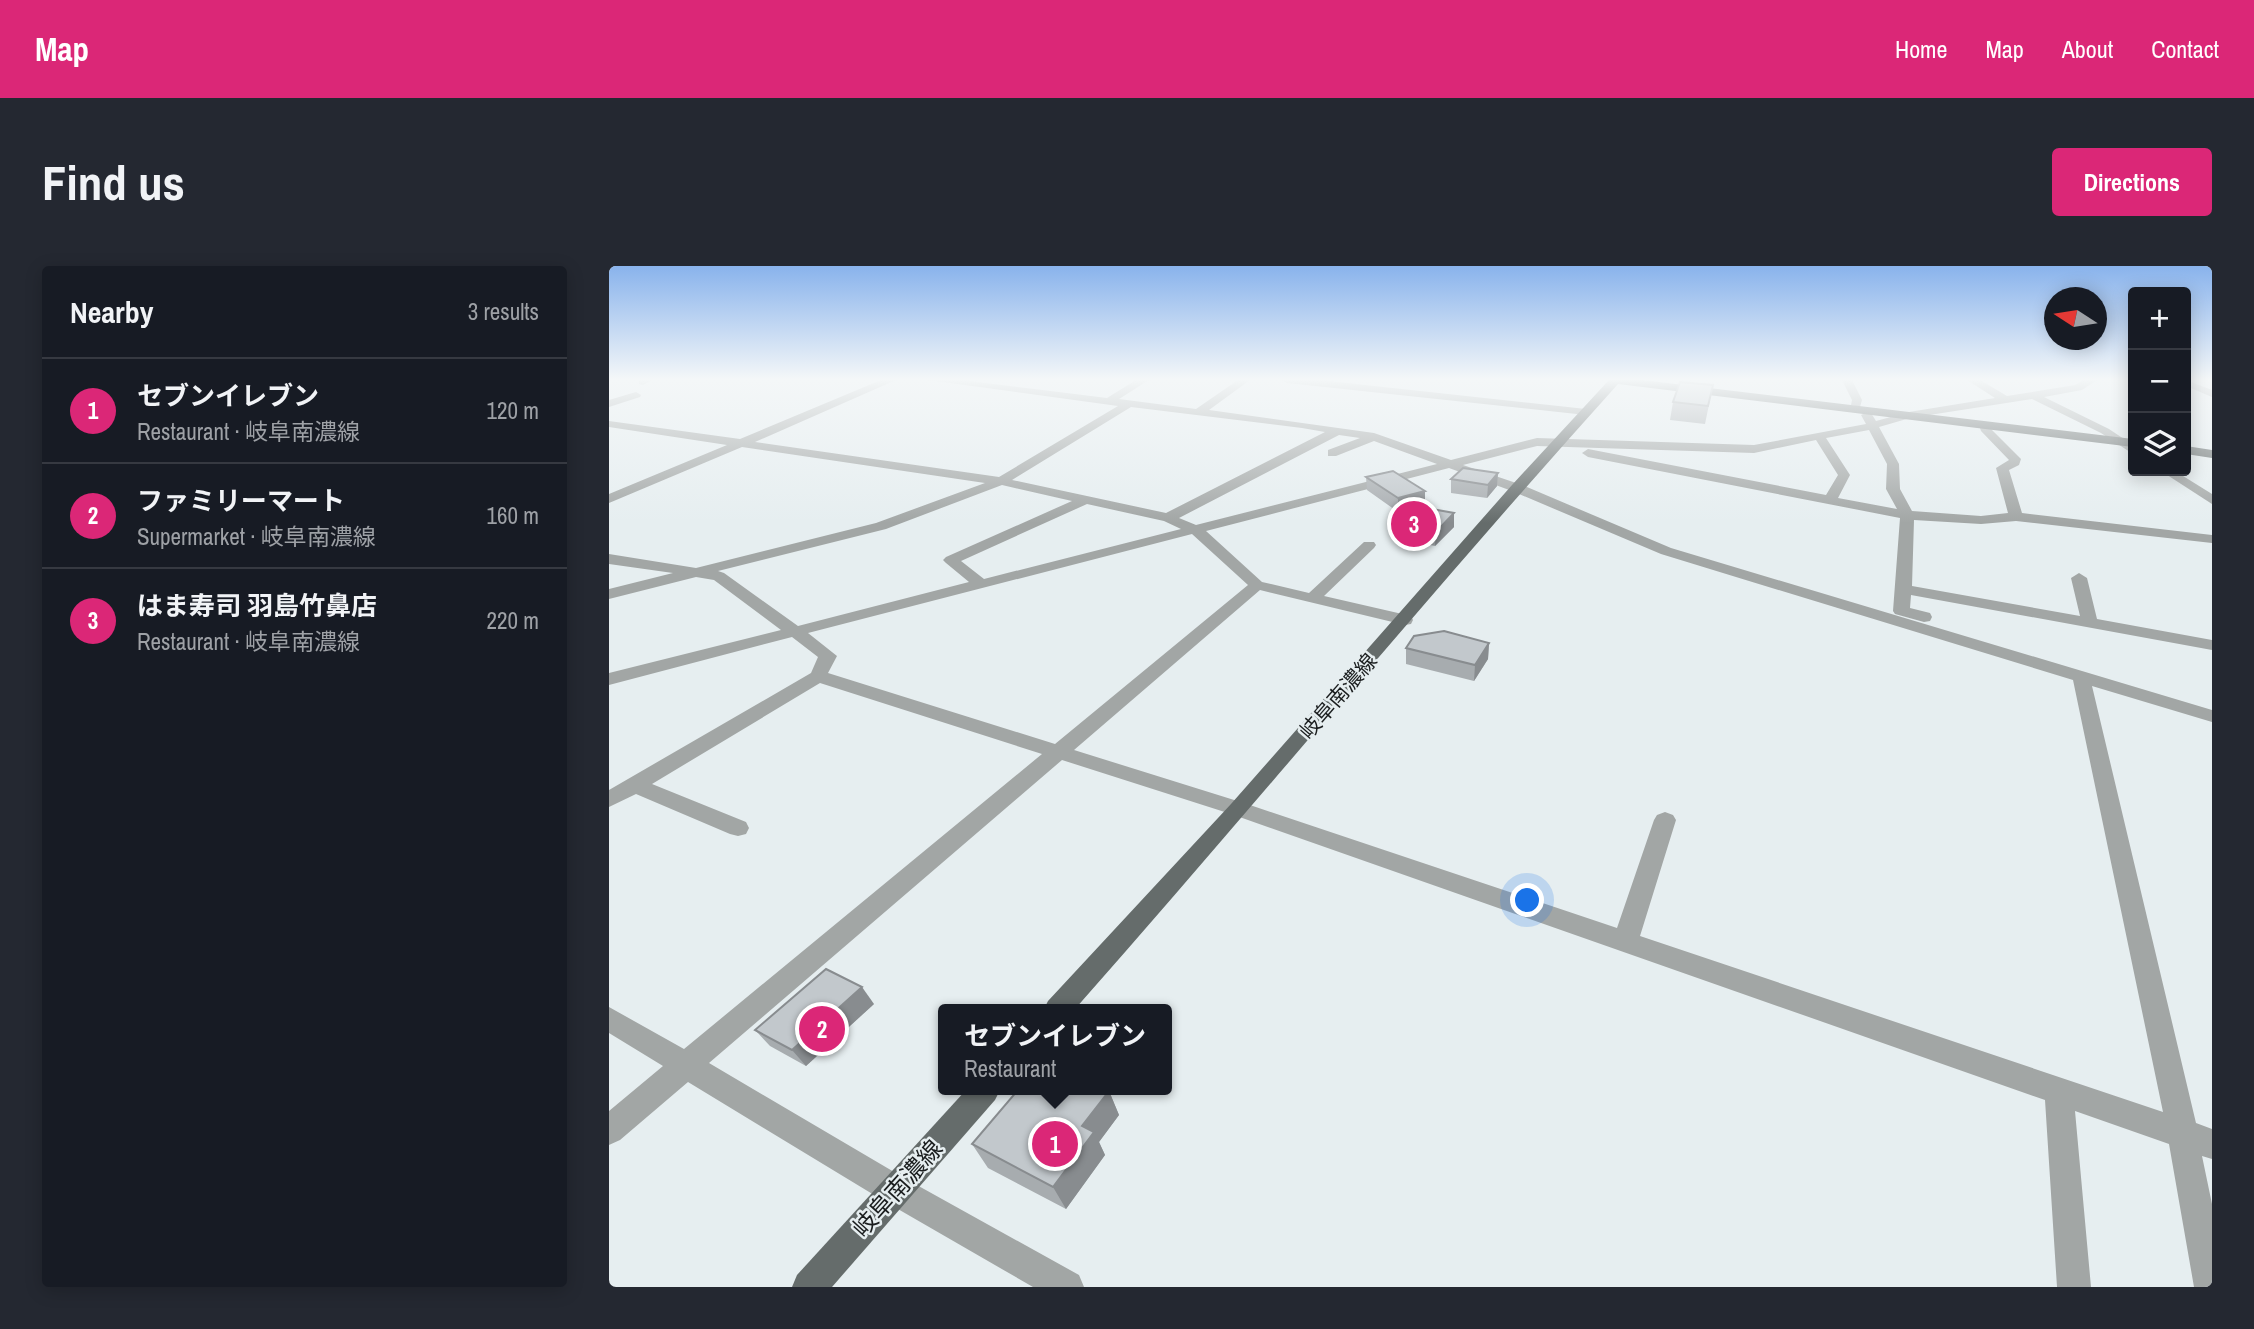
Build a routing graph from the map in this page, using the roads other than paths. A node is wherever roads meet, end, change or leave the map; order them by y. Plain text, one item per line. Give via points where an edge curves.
1 (635, 428) edge
2 (780, 428) edge
3 (1089, 428) edge
4 (1313, 428) edge
5 (1572, 428) edge
6 (1862, 428) edge
7 (1872, 428) edge
8 (1986, 428) edge
9 (2008, 428) edge
10 (2028, 428) edge
11 (2098, 428) edge
12 (1337, 431) junction
13 (1819, 436) junction
14 (1374, 437) junction
15 (2116, 440) junction
16 (2128, 441) edge
17 (744, 443) junction
18 (1557, 444) junction
19 (2128, 447) edge
20 (2191, 449) edge
21 (2212, 452) edge
22 (1332, 453) dead end
23 (1450, 465) junction
24 (2175, 476) edge
25 (1000, 481) junction
26 (1517, 488) junction
27 (609, 499) edge
28 (1085, 499) junction
29 (1830, 500) junction
30 (2212, 500) edge
31 (1907, 515) junction
32 (2016, 517) junction
33 (1168, 518) junction
34 (1196, 530) junction
35 (2210, 542) edge
36 (1369, 545) dead end
37 (609, 559) edge
38 (696, 572) junction
39 (2079, 578) dead end
40 (981, 584) junction
41 (1257, 585) junction
42 (1905, 589) junction
43 (609, 594) edge
44 (1313, 598) junction
45 (1405, 620) junction
46 (2090, 623) junction
47 (1963, 629) dead end
48 (794, 632) junction
49 (2212, 645) edge
50 (818, 676) junction
51 (2081, 676) junction
52 (609, 679) edge
53 (2212, 716) edge
54 (1059, 752) junction
55 (635, 785) junction
56 (609, 800) edge
57 (1239, 809) junction
58 (1665, 820) dead end
59 (738, 828) dead end
60 (1625, 943) junction
61 (1063, 1004) edge
62 (609, 1019) edge
63 (685, 1066) junction
64 (2059, 1093) junction
65 (980, 1095) edge
66 (609, 1130) edge
67 (2183, 1135) junction
68 (2212, 1144) edge
69 (895, 1190) junction
70 (809, 1287) edge
71 (1067, 1287) edge
72 (2074, 1287) edge
73 (2211, 1287) edge

1 - 17 street
2 - 17 street
3 - 25 street
4 - 12 street
5 - 18 main road, 岐阜南濃線
6 - 13 street
7 - 31 street via 1893,464 1893,489
8 - 32 street via 2015,459 2001,468
9 - 15 main road
10 - 15 main road
11 - 15 street
12 - 14 street
12 - 33 street
13 - 18 street via 1754,449
13 - 29 street via 1844,475
14 - 22 street
14 - 23 street
15 - 16 main road
15 - 19 street
17 - 25 street
17 - 27 street
18 - 23 street via 1537,442
18 - 26 main road, 岐阜南濃線
18 - 29 street
20 - 21 main road
23 - 26 street
23 - 34 street
24 - 30 street
25 - 28 street
25 - 38 street via 881,526
26 - 45 main road, 岐阜南濃線
26 - 51 street via 1666,551
28 - 33 street
28 - 40 street via 951,560
29 - 31 street
31 - 32 street via 1981,520
31 - 42 street
32 - 35 street
33 - 34 street
34 - 40 street
34 - 41 street
36 - 44 street
37 - 38 street
38 - 43 street
38 - 48 street via 719,576
39 - 46 street
40 - 48 street
41 - 44 street
41 - 54 street
42 - 46 street
42 - 47 street via 1901,611
44 - 45 street
45 - 57 main road, 岐阜南濃線
46 - 49 street
48 - 50 street via 828,656
48 - 52 street
50 - 54 street
50 - 55 street
51 - 53 street
51 - 67 street
54 - 57 street
54 - 63 street
55 - 56 street
55 - 59 street
57 - 60 street
57 - 61 main road, 岐阜南濃線
58 - 60 street
60 - 64 street
62 - 63 street
63 - 66 street
63 - 69 street
64 - 67 street
64 - 72 street
65 - 69 main road, 岐阜南濃線
67 - 68 street
67 - 73 street
69 - 70 main road, 岐阜南濃線
69 - 71 street

